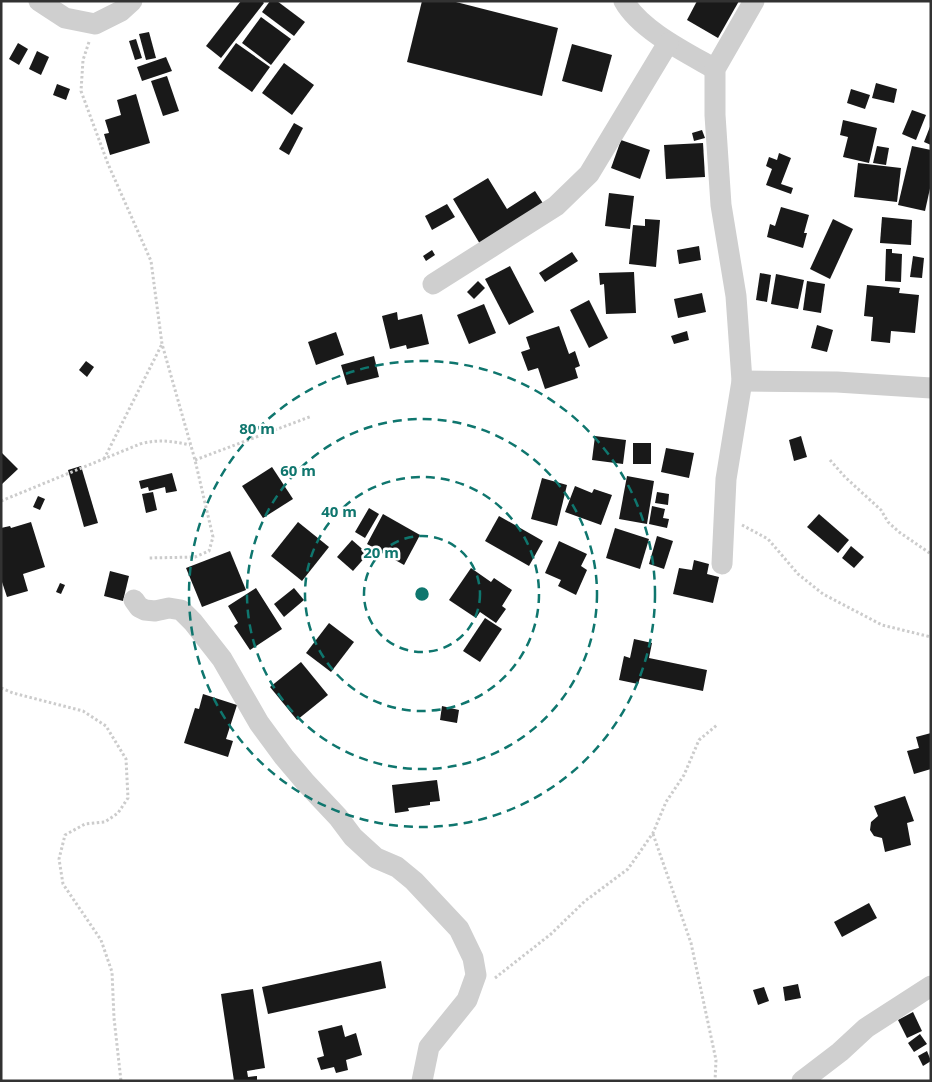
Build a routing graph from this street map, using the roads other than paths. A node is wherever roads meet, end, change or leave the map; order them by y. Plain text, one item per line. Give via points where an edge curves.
1 (39, 1) edge
2 (132, 1) edge
3 (624, 1) edge
4 (754, 1) edge
5 (668, 43) junction
6 (715, 69) junction
7 (433, 284) dead end
8 (742, 381) junction
9 (931, 388) edge
10 (722, 564) dead end
11 (134, 600) dead end
12 (931, 986) edge
13 (422, 1081) edge
14 (802, 1081) edge

1 - 2 street via 65,18 95,24 121,11
3 - 5 street via 630,11
4 - 6 street
5 - 6 street
5 - 7 street via 589,174 556,206
6 - 8 street via 721,205 736,296
8 - 9 street via 837,382
8 - 10 street via 726,479
11 - 13 street via 145,610 181,610 222,659 259,723 306,783 353,837 376,858 398,867 414,881 459,930 473,958 476,975 467,1000 428,1047
12 - 14 street via 866,1028

